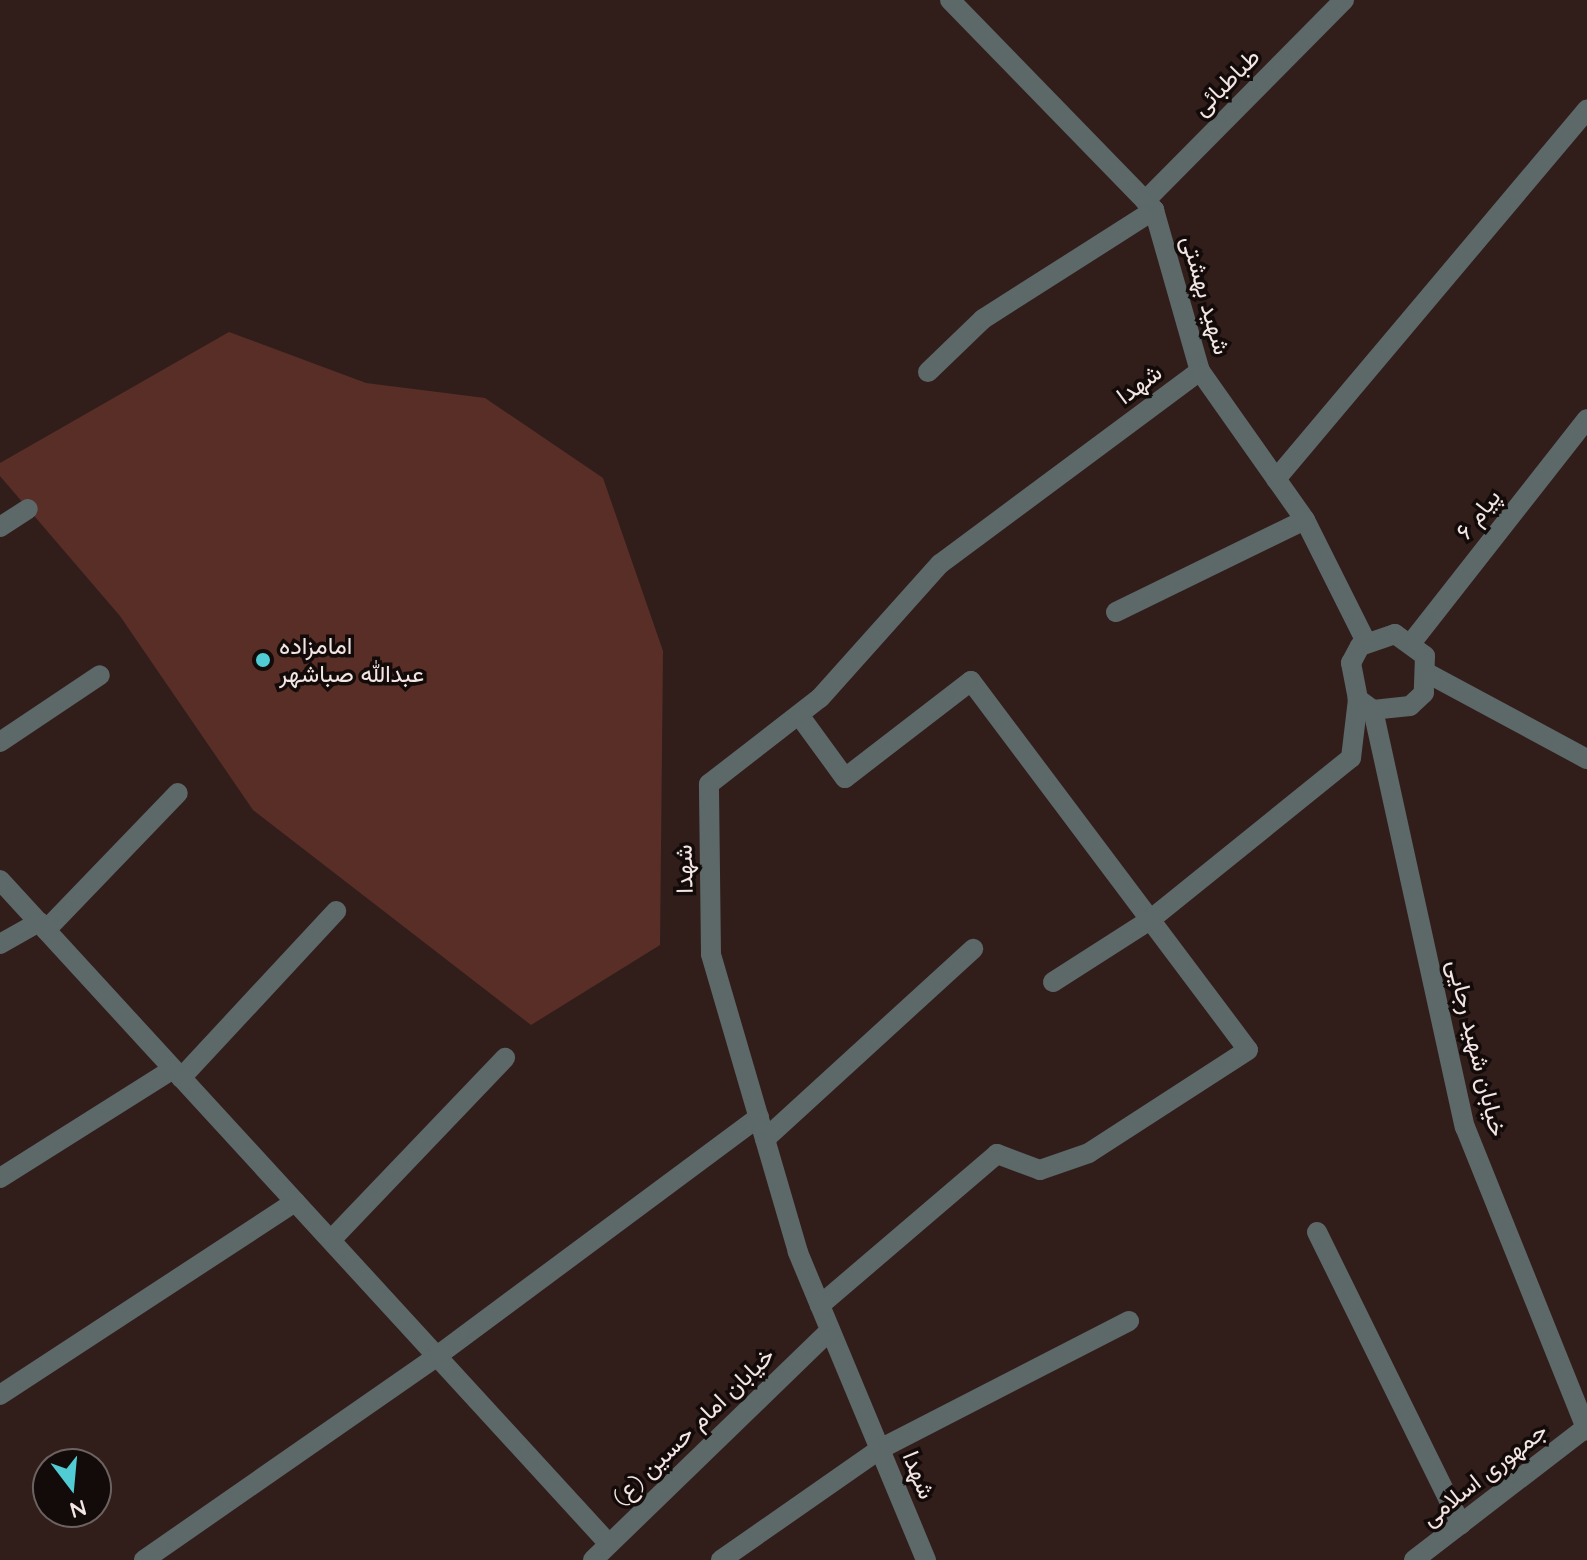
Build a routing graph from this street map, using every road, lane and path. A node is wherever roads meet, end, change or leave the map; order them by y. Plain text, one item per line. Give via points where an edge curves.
1 (950, 0) edge
2 (1344, 0) edge
3 (1587, 110) edge
4 (1150, 206) junction
5 (1200, 371) junction
6 (928, 372) dead end
7 (1587, 419) edge
8 (1276, 479) junction
9 (28, 509) dead end
10 (1305, 520) junction
11 (0, 527) edge
12 (1116, 612) dead end
13 (1366, 642) junction
14 (1412, 642) junction
15 (1429, 674) junction
16 (100, 675) dead end
17 (1366, 704) junction
18 (799, 715) junction
19 (0, 742) edge
20 (1587, 759) edge
21 (178, 793) dead end
22 (0, 880) edge
23 (336, 911) dead end
24 (1150, 920) junction
25 (42, 926) junction
26 (0, 944) edge
27 (973, 949) dead end
28 (1053, 982) dead end
29 (505, 1058) dead end
30 (177, 1073) junction
31 (759, 1117) junction
32 (765, 1139) junction
33 (0, 1178) edge
34 (295, 1202) junction
35 (1317, 1232) dead end
36 (331, 1240) junction
37 (820, 1305) junction
38 (1129, 1321) dead end
39 (830, 1330) junction
40 (437, 1356) junction
41 (0, 1395) edge
42 (1587, 1429) edge
43 (880, 1449) junction
44 (1461, 1525) junction
45 (609, 1544) junction
46 (144, 1560) edge
47 (593, 1560) edge
48 (721, 1560) edge
49 (926, 1560) edge
50 (1414, 1560) edge

1 - 4 street, شهید بهشتی
2 - 4 street, طباطبائی
3 - 8 street
4 - 5 street, شهید بهشتی
4 - 6 street, طباطبائی via 983,319
5 - 8 street, شهید بهشتی
5 - 18 street, شهدا via 940,564
7 - 14 street, پیام ۶
8 - 10 street, شهید بهشتی
9 - 11 street
10 - 12 street
10 - 13 street, شهید بهشتی
13 - 14 street via 1395,634
13 - 17 street via 1351,663
14 - 15 street
15 - 17 street via 1410,706
15 - 20 street
16 - 19 street
17 - 24 street via 1351,758
17 - 42 street, خیابان شهید رجایی via 1465,1127
18 - 24 street via 845,778 971,681
18 - 31 street, شهدا via 709,784 711,954
21 - 25 street
22 - 25 street
23 - 30 street
24 - 28 street
24 - 37 street via 1248,1050 1089,1153 1040,1170 997,1154
25 - 26 street
25 - 30 street
27 - 32 street
29 - 36 street
30 - 33 street
30 - 34 street
31 - 32 street, شهدا
31 - 40 street
32 - 37 street, شهدا
34 - 36 street
34 - 41 street
35 - 44 street
36 - 40 street
37 - 39 street, شهدا
38 - 43 street
39 - 43 street, شهدا
39 - 45 street, خیابان امام حسین (ع)
40 - 45 street
40 - 46 street
42 - 44 street, جمهوری اسلامی
43 - 48 street
43 - 49 street, شهدا
44 - 50 street, جمهوری اسلامی
45 - 47 street, خیابان امام حسین (ع)

